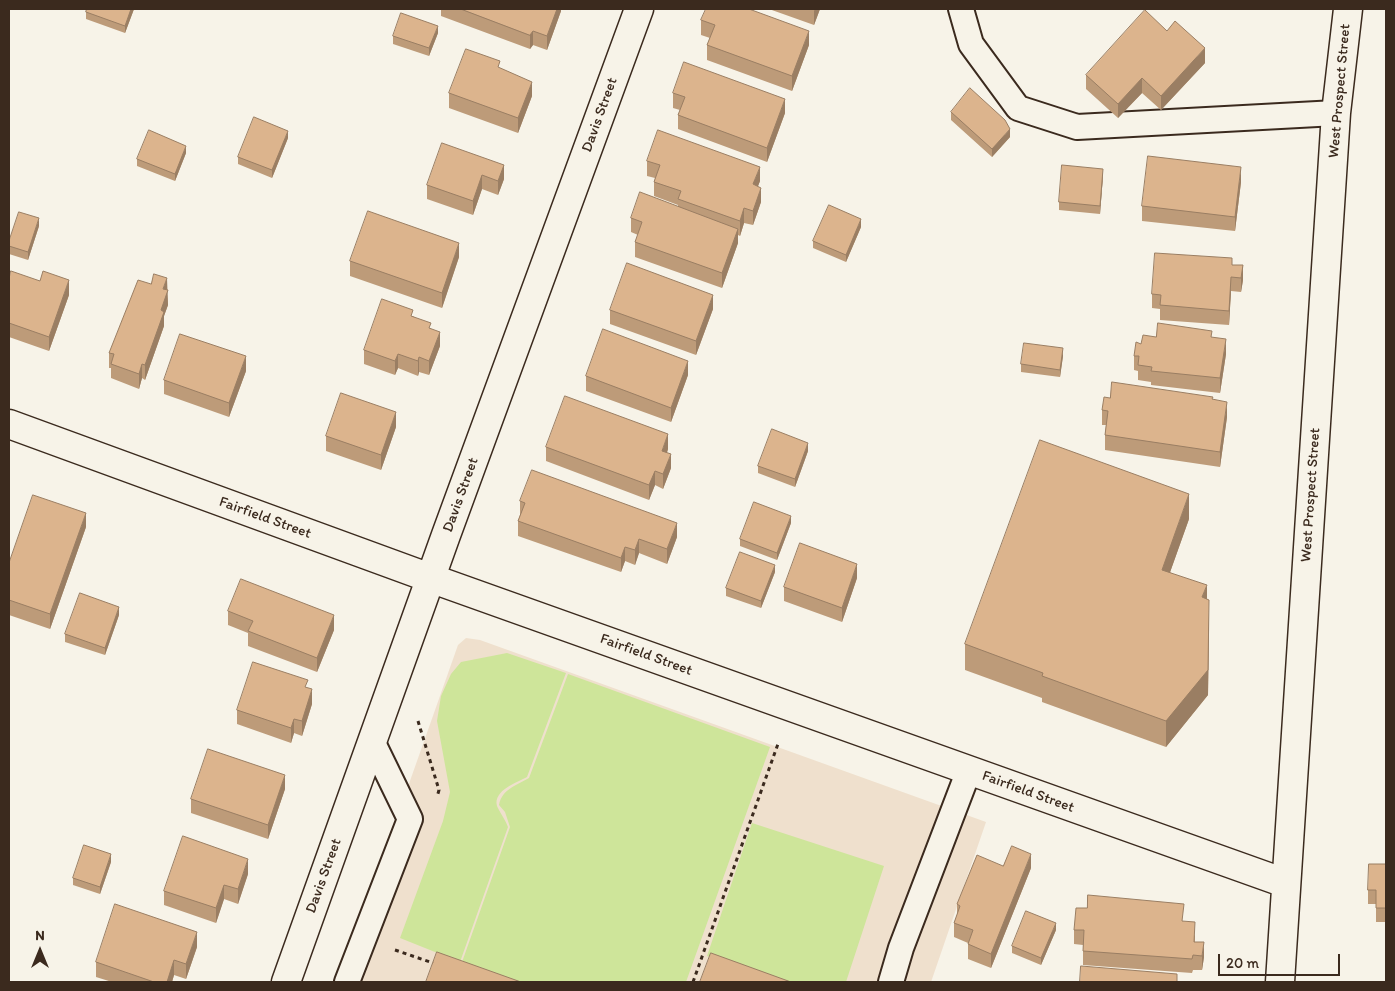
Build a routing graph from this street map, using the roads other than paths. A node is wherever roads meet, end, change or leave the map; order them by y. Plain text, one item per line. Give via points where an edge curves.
1 (639, 9) edge
2 (961, 9) edge
3 (1348, 9) edge
4 (1336, 113) junction
5 (9, 424) edge
6 (430, 578) junction
7 (372, 741) junction
8 (969, 770) junction
9 (1285, 883) junction
10 (286, 982) edge
11 (347, 982) edge
12 (891, 982) edge
13 (1280, 982) edge

1 - 6 street, Davis Street
2 - 4 lane via 971,44 1018,108 1077,127
3 - 4 street, West Prospect Street
4 - 9 street, West Prospect Street
5 - 6 street, Fairfield Street
6 - 7 street, Davis Street
6 - 8 street, Fairfield Street
7 - 10 street, Davis Street
7 - 11 lane via 410,819
8 - 9 street, Fairfield Street
8 - 12 lane
9 - 13 street, West Prospect Street

